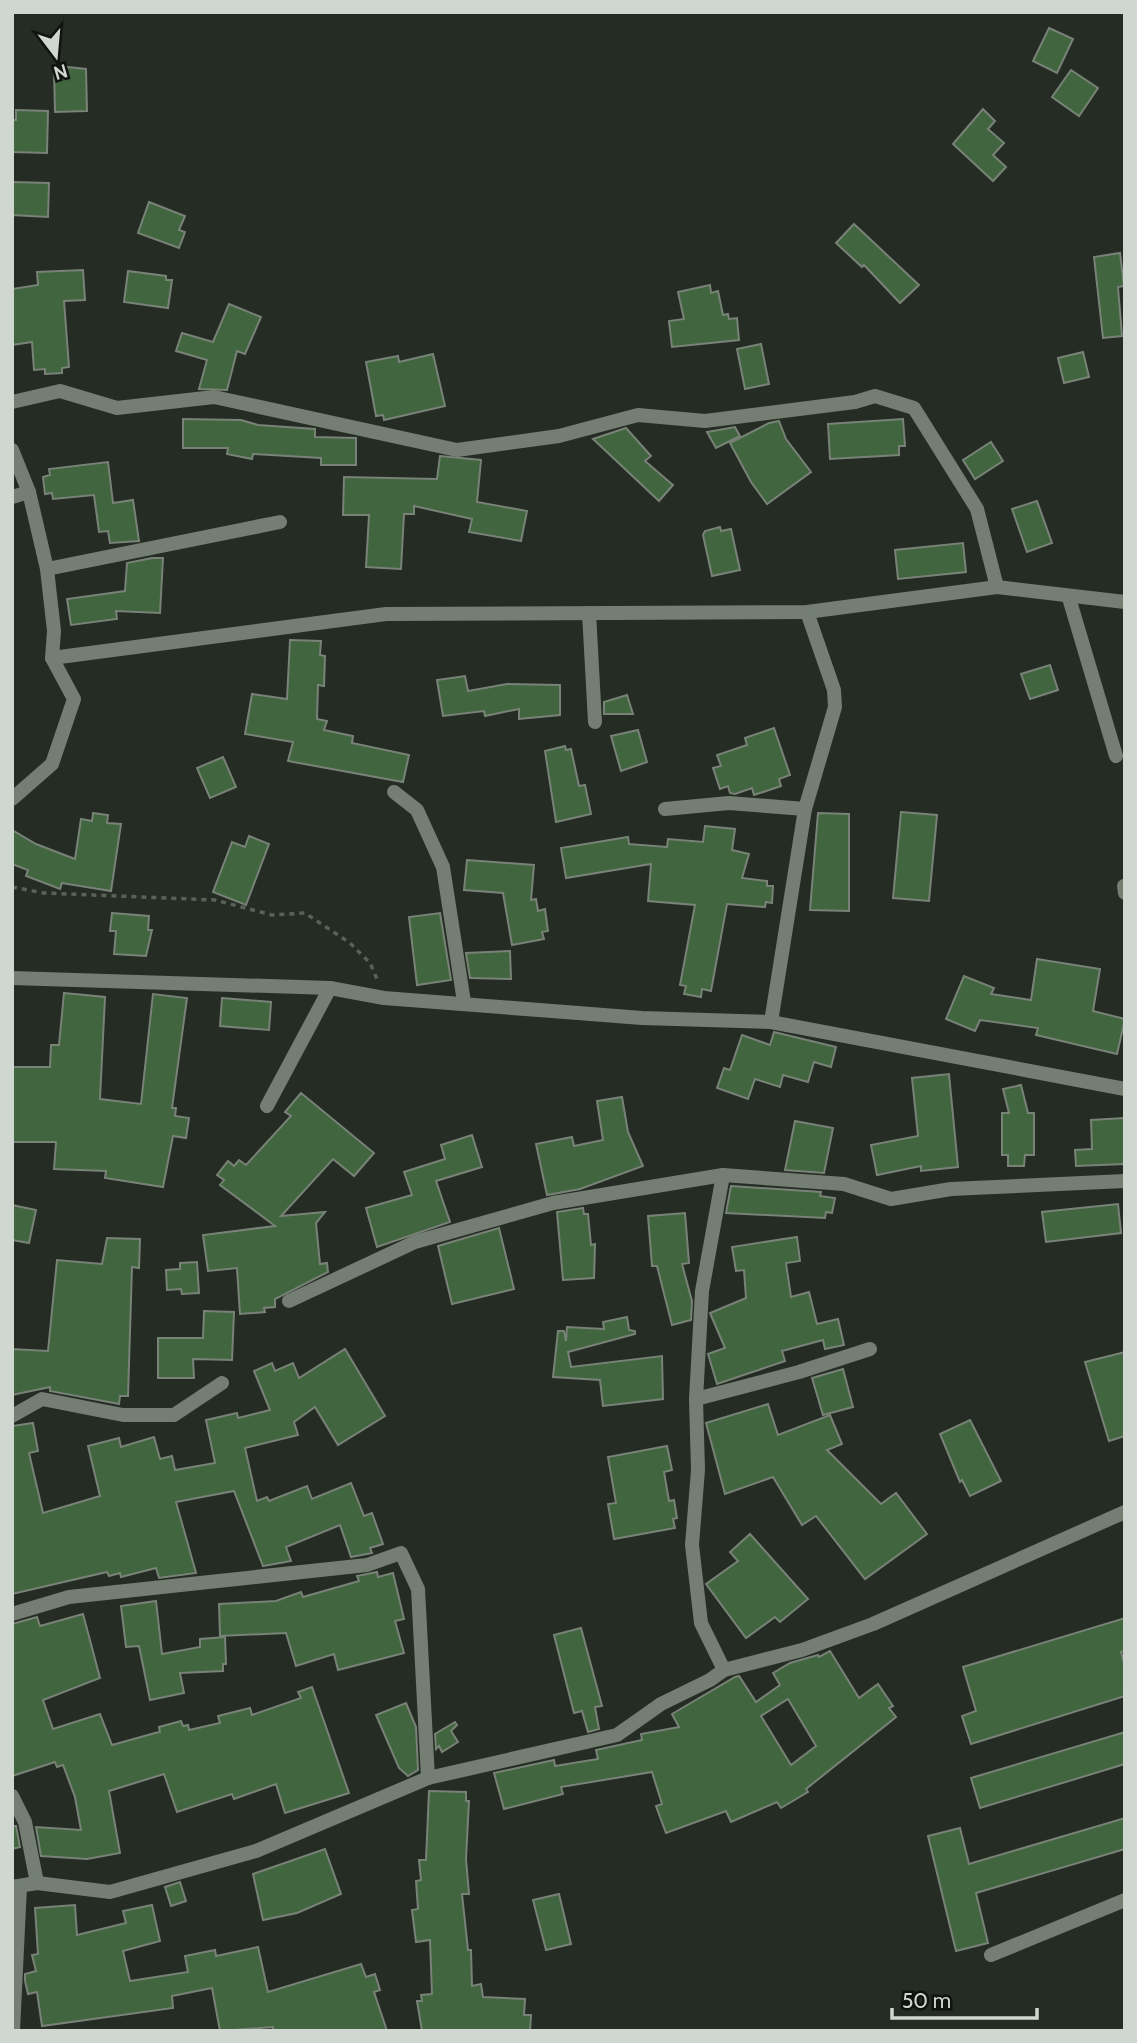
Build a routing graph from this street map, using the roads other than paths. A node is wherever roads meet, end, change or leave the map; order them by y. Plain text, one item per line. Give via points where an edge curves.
1 (12, 402) edge
2 (12, 450) edge
3 (29, 492) junction
4 (12, 496) edge
5 (280, 522) dead end
6 (47, 569) junction
7 (997, 587) junction
8 (1069, 598) junction
9 (1125, 602) edge
10 (807, 612) junction
11 (589, 613) junction
12 (52, 658) junction
13 (595, 722) dead end
14 (1116, 756) dead end
15 (394, 792) dead end
16 (12, 799) edge
17 (665, 809) dead end
18 (805, 809) junction
19 (12, 978) edge
20 (330, 988) junction
21 (464, 1002) junction
22 (771, 1022) junction
23 (1125, 1089) edge
24 (267, 1106) dead end
25 (723, 1175) junction
26 (1125, 1181) edge
27 (289, 1301) dead end
28 (870, 1349) dead end
29 (222, 1383) dead end
30 (696, 1399) junction
31 (12, 1416) edge
32 (1125, 1512) edge
33 (12, 1614) edge
34 (724, 1670) junction
35 (428, 1778) junction
36 (12, 1796) edge
37 (37, 1883) junction
38 (16, 1887) edge
39 (1125, 1900) edge
40 (991, 1955) dead end
41 (13, 2031) edge

1 - 7 street via 60,391 117,408 214,397 457,450 559,436 638,415 705,421 875,396 914,408 936,439 977,509
2 - 3 street
3 - 4 street
3 - 6 street
5 - 6 street
6 - 12 street via 54,631
7 - 8 street
7 - 10 street
8 - 9 street
8 - 14 street
10 - 11 street
10 - 18 street via 834,690 835,707
11 - 12 street via 386,614
11 - 13 street
12 - 16 street via 74,699 52,764
15 - 21 street via 417,810 443,867
17 - 18 street via 740,803
18 - 22 street
19 - 20 street
20 - 21 street via 384,998
20 - 24 street
21 - 22 street via 642,1018
22 - 23 street
25 - 26 street via 844,1184 891,1199 951,1189
25 - 27 street via 553,1203 415,1242
25 - 30 street via 702,1291
28 - 30 street
29 - 31 street via 174,1415 123,1415 42,1399
30 - 34 street via 698,1470 692,1545 701,1623
32 - 34 street via 873,1624 802,1650
33 - 35 street via 69,1597 367,1565 401,1553 418,1589
34 - 35 street via 661,1704 617,1735
35 - 37 street via 256,1851 110,1892
36 - 37 street via 25,1822
37 - 38 street
38 - 41 street
39 - 40 street

